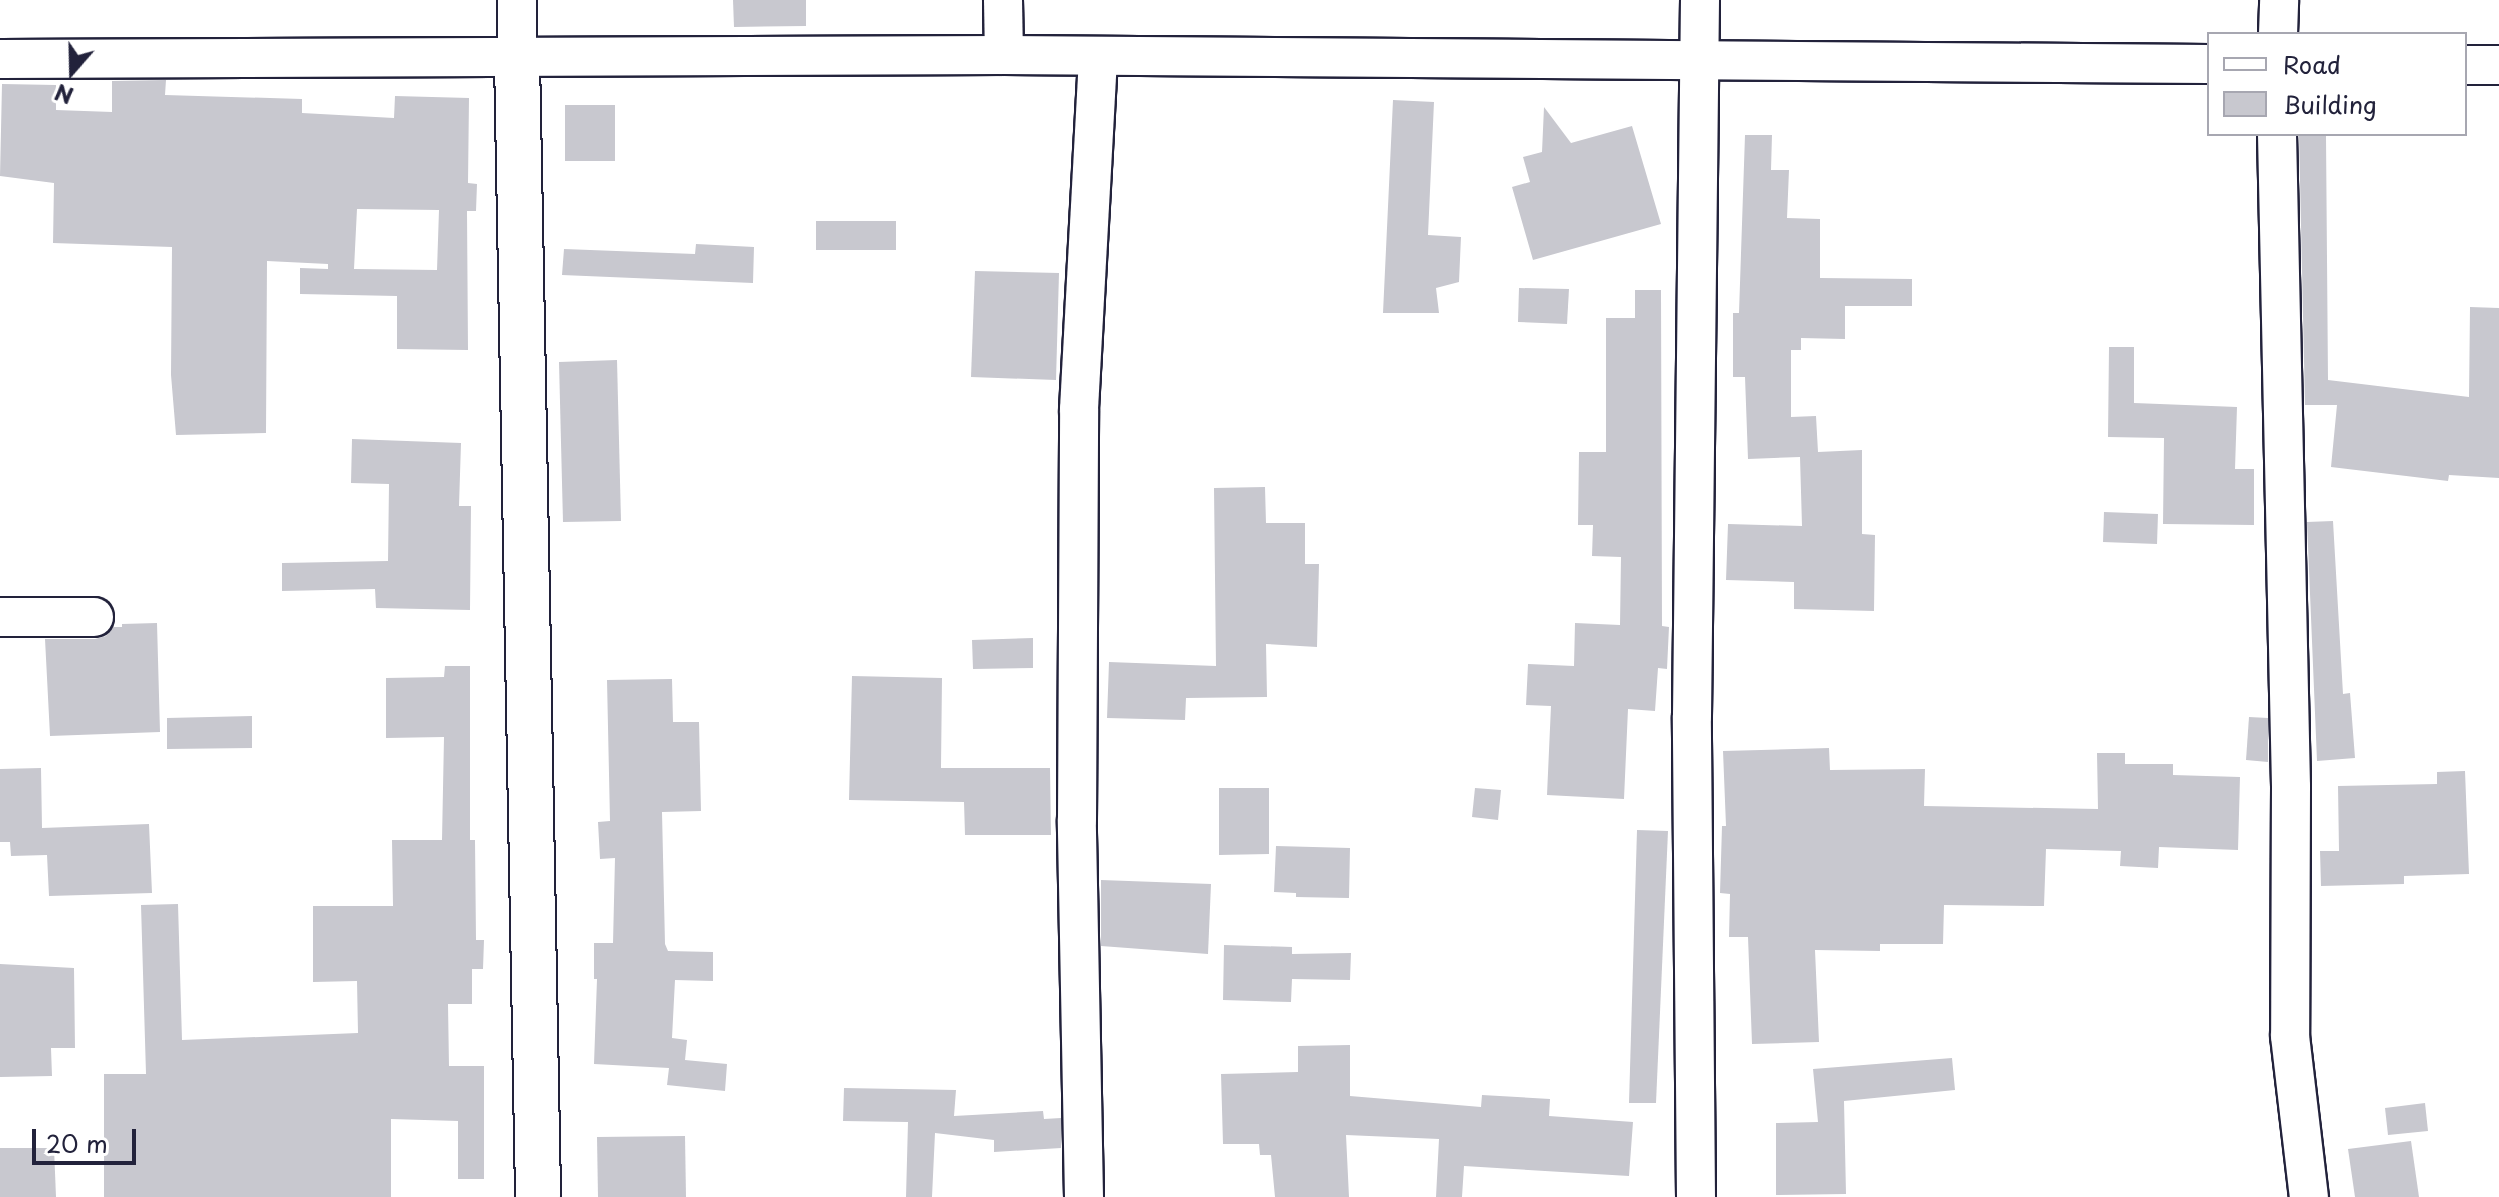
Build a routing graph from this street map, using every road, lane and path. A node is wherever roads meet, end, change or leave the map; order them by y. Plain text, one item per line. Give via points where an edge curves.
1 (517, 0) edge
2 (1003, 0) edge
3 (1700, 0) edge
4 (2279, 0) edge
5 (2278, 32) edge
6 (1004, 55) junction
7 (517, 58) junction
8 (1098, 58) junction
9 (0, 59) edge
10 (1702, 62) junction
11 (2207, 64) edge
12 (2467, 65) edge
13 (2499, 65) edge
14 (2277, 136) edge
15 (0, 617) edge
16 (94, 617) dead end
17 (538, 1197) edge
18 (1084, 1197) edge
19 (1696, 1197) edge
20 (2309, 1197) edge

1 - 7 street
2 - 6 street
3 - 10 street
4 - 5 street
6 - 7 street
6 - 8 street
7 - 9 street
7 - 17 main road
8 - 10 street
8 - 18 street via 1079,409 1077,820
10 - 11 street
10 - 19 street via 1692,716
12 - 13 street
14 - 20 street via 2291,787 2290,1036
15 - 16 street

